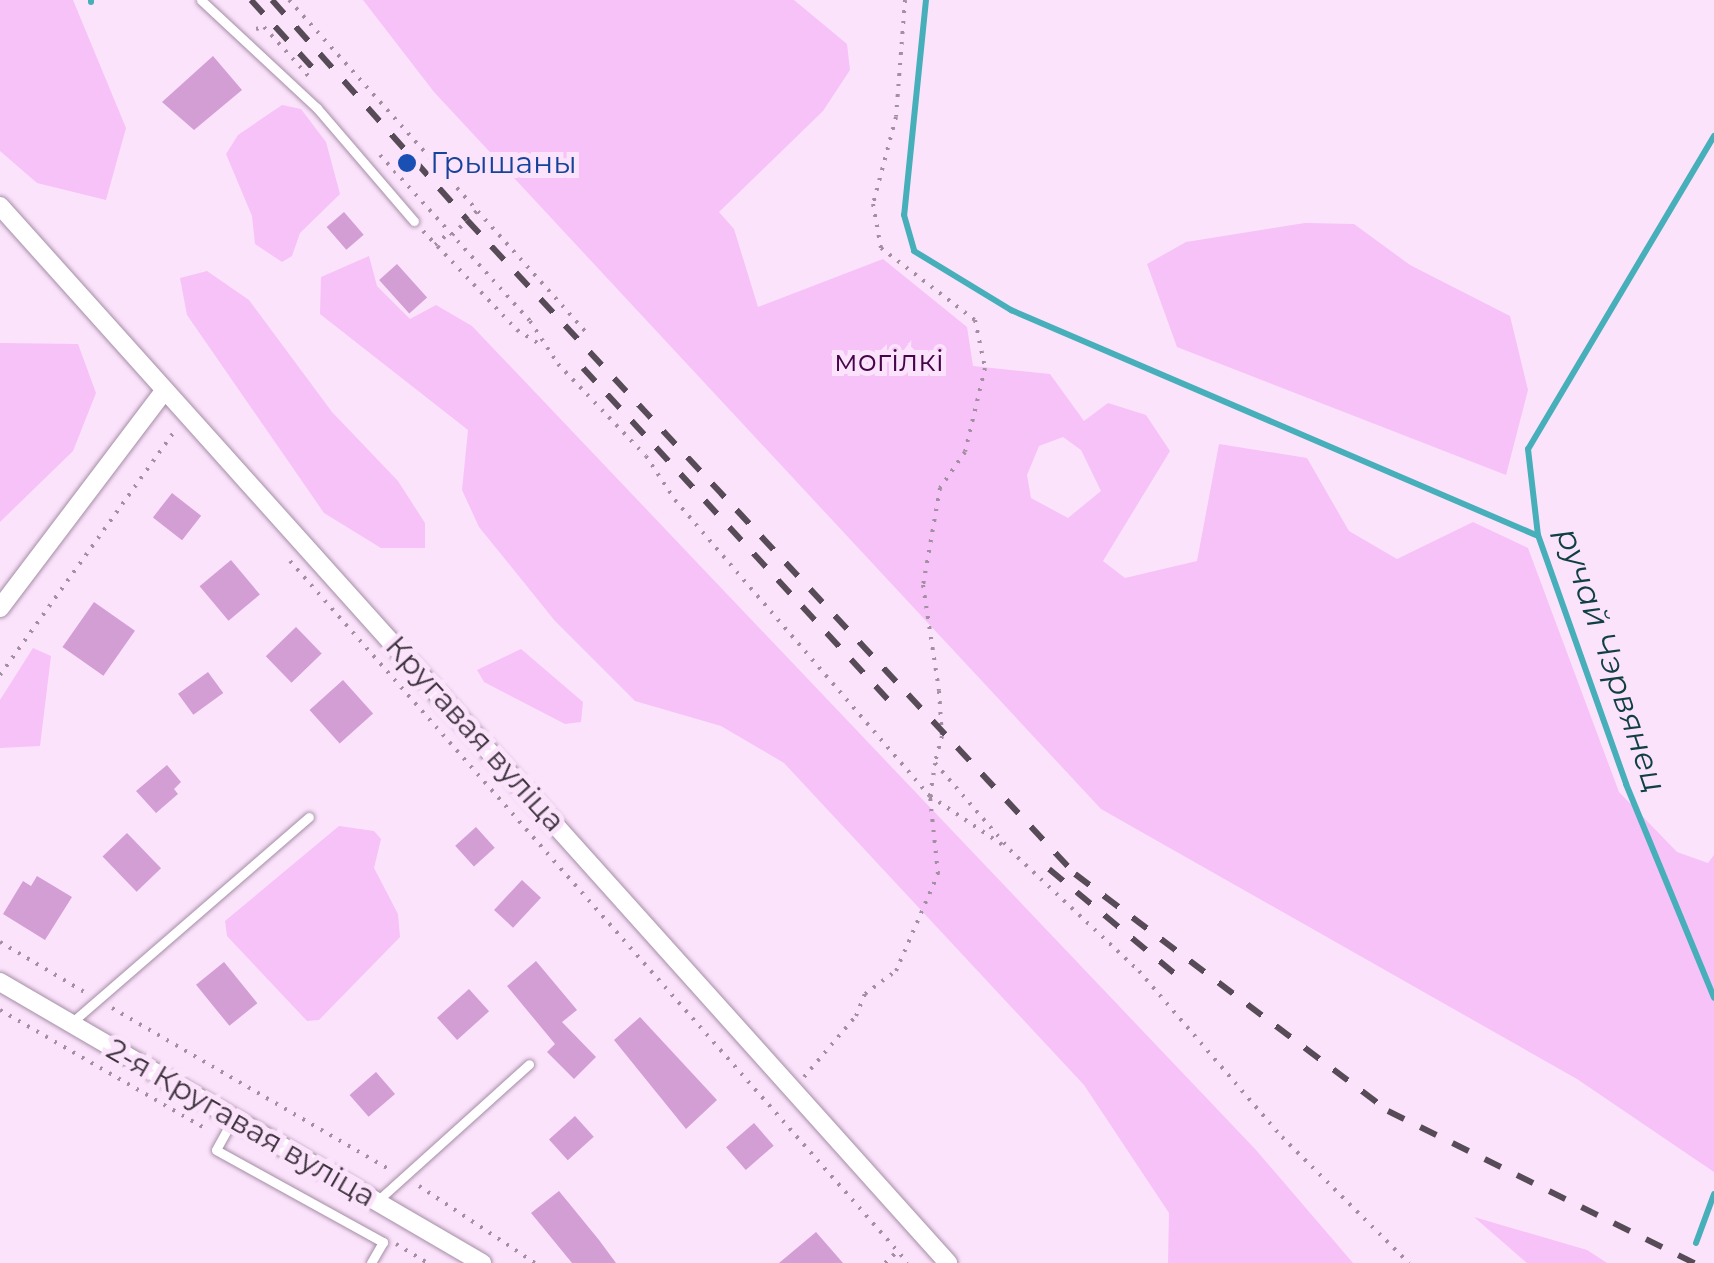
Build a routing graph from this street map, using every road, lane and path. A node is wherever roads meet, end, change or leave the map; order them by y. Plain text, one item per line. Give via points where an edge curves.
1 (201, 0) edge
2 (289, 0) edge
3 (905, 0) edge
4 (0, 206) edge
5 (476, 211) junction
6 (414, 221) joint
7 (435, 245) junction
8 (530, 321) dead end
9 (586, 332) dead end
10 (545, 348) junction
11 (166, 390) junction
12 (187, 442) dead end
13 (280, 550) dead end
14 (0, 608) edge
15 (0, 675) edge
16 (935, 763) junction
17 (930, 796) junction
18 (309, 818) dead end
19 (1010, 850) junction
20 (0, 942) edge
21 (0, 982) edge
22 (98, 1000) junction
23 (70, 1024) junction
24 (529, 1064) dead end
25 (794, 1089) junction
26 (233, 1119) junction
27 (404, 1177) junction
28 (376, 1202) junction
29 (898, 1252) junction
30 (941, 1261) edge
31 (371, 1263) edge
32 (482, 1263) edge
33 (535, 1263) edge
34 (886, 1263) edge
35 (908, 1263) edge
36 (1409, 1263) edge

1 - 6 lane via 317,108
2 - 5 path
3 - 16 path via 896,117 873,204 881,248 975,320 986,368 965,452 940,488 923,585 940,691 942,736
4 - 11 street, Кругавая вуліца
5 - 7 path
5 - 9 path
6 - 7 path
7 - 10 path via 517,330
8 - 10 path
10 - 17 path via 646,456 675,500
11 - 14 street
11 - 25 street, Кругавая вуліца
12 - 15 path via 176,429
13 - 29 path
16 - 17 path
16 - 19 path
17 - 19 path
17 - 25 path via 938,874 896,971 865,994 856,1016
18 - 22 lane
19 - 36 path via 1139,972 1282,1136
20 - 22 path
21 - 23 street, 2-я Кругавая вуліца
22 - 23 lane
22 - 27 path
23 - 26 street, 2-я Кругавая вуліца
24 - 27 lane
25 - 30 street, Кругавая вуліца
26 - 28 street, 2-я Кругавая вуліца
26 - 31 lane via 216,1150 383,1242
27 - 28 lane
27 - 33 path
28 - 32 street, 2-я Кругавая вуліца
29 - 34 path
29 - 35 path

